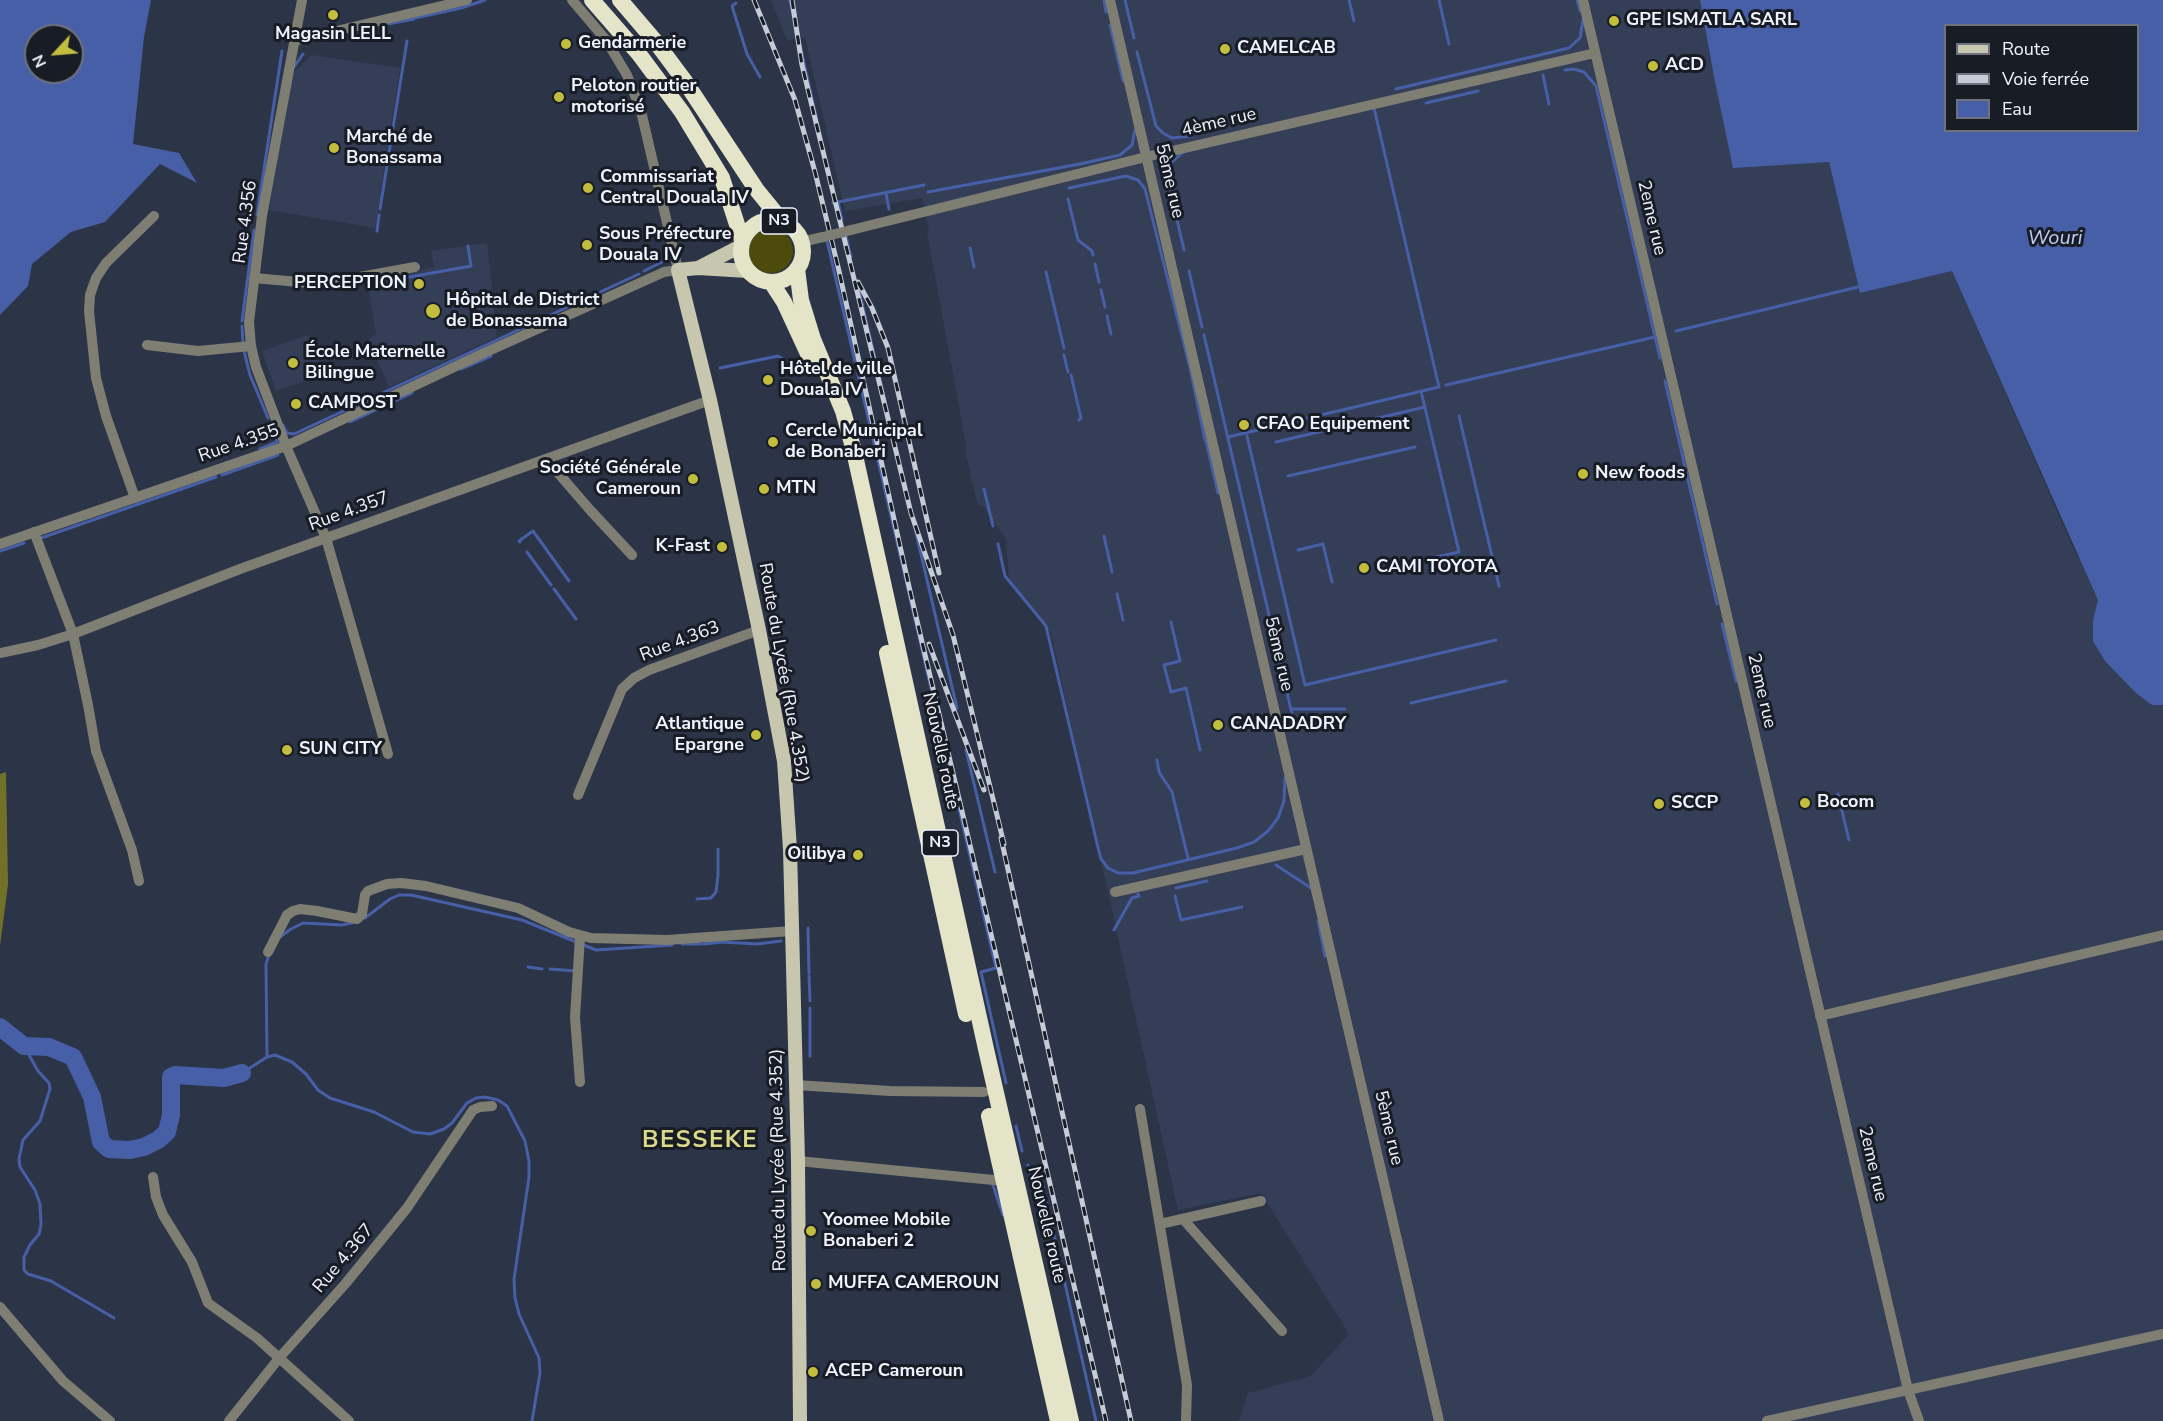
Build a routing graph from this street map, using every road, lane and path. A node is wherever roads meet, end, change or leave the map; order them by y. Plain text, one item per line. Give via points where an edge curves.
1 (302, 0) edge
2 (466, 0) edge
3 (572, 0) edge
4 (592, 0) edge
5 (620, 0) edge
6 (1110, 0) edge
7 (1583, 0) edge
8 (294, 41) junction
9 (1596, 53) junction
10 (1146, 157) junction
11 (154, 216) dead end
12 (782, 221) junction
13 (801, 242) junction
14 (741, 243) junction
15 (416, 267) dead end
16 (698, 268) junction
17 (797, 269) junction
18 (678, 270) junction
19 (748, 271) junction
20 (254, 278) junction
21 (771, 282) junction
22 (147, 345) dead end
23 (251, 346) junction
24 (710, 400) junction
25 (286, 446) junction
26 (546, 459) junction
27 (135, 498) junction
28 (34, 532) junction
29 (326, 538) junction
30 (0, 544) edge
31 (632, 555) dead end
32 (759, 630) junction
33 (73, 634) junction
34 (0, 653) edge
35 (388, 754) dead end
36 (578, 795) dead end
37 (1306, 849) junction
38 (139, 881) dead end
39 (1115, 892) dead end
40 (792, 931) junction
41 (2163, 935) edge
42 (580, 937) junction
43 (268, 952) dead end
44 (1820, 1016) junction
45 (980, 1050) junction
46 (580, 1082) dead end
47 (796, 1085) junction
48 (984, 1092) junction
49 (492, 1106) dead end
50 (1140, 1109) dead end
51 (798, 1161) junction
52 (153, 1177) dead end
53 (1004, 1181) junction
54 (1261, 1201) dead end
55 (1183, 1219) junction
56 (1160, 1224) junction
57 (0, 1307) edge
58 (1282, 1331) dead end
59 (2163, 1334) edge
60 (280, 1358) junction
61 (1908, 1390) junction
62 (110, 1421) edge
63 (229, 1421) edge
64 (349, 1421) edge
65 (800, 1421) edge
66 (1058, 1421) edge
67 (1071, 1421) edge
68 (1186, 1421) edge
69 (1438, 1421) edge
70 (1767, 1421) edge
71 (1919, 1421) edge

1 - 8 street, Rue 4.356
2 - 8 street
3 - 18 street, Route du Lycée (Rue 4.352) via 606,40 627,75 641,111
4 - 14 highway via 682,112 722,178
5 - 12 highway, N3 via 656,41
6 - 10 street, 5ème rue
7 - 9 street, 2eme rue
8 - 20 street, Rue 4.356
9 - 10 street, 4ème rue
9 - 44 street, 2eme rue
10 - 13 street, 4ème rue, bridge
10 - 37 street, 5ème rue
11 - 27 street via 106,263 96,278 88,311 96,378
12 - 13 highway, N3 via 794,229
12 - 14 highway, N3 via 758,222
13 - 17 highway, N3 via 802,256
14 - 16 main road
14 - 19 highway, N3 via 741,259
15 - 20 street via 321,284
16 - 18 main road
16 - 19 main road
17 - 21 highway via 786,279
17 - 45 highway, Nouvelle route / N3 via 801,300 813,339 843,411 854,451
18 - 24 main road, Route du Lycée (Rue 4.352)
18 - 25 street, Rue 4.355 via 664,272
19 - 21 highway
20 - 23 street, Rue 4.356 via 249,322
21 - 45 highway, Nouvelle route via 804,344 833,415 930,858
22 - 23 street via 198,351
23 - 25 street, Rue 4.356
24 - 26 street, Rue 4.357
24 - 32 main road, Route du Lycée (Rue 4.352)
25 - 27 street, Rue 4.355
25 - 29 street, Rue 4.356
26 - 29 street, Rue 4.357
26 - 31 street
27 - 28 street, Rue 4.355
28 - 30 street, Rue 4.355
28 - 33 street
29 - 33 street, Rue 4.357
29 - 35 street, Rue 4.356
32 - 36 street, Rue 4.363 via 634,678 622,689
32 - 40 main road, Route du Lycée (Rue 4.352) via 784,761
33 - 34 street, Rue 4.357
33 - 38 street via 99,766 132,850
37 - 39 street
37 - 69 street, 5ème rue
40 - 42 street via 667,940
40 - 47 main road, Route du Lycée (Rue 4.352)
41 - 44 street
42 - 43 street via 518,908 401,883 368,891 357,919 293,911 287,915
42 - 46 street via 575,1017
44 - 61 street, 2eme rue
45 - 48 highway, Nouvelle route
45 - 67 highway, Nouvelle route / N3
47 - 48 street
47 - 51 main road, Route du Lycée (Rue 4.352)
48 - 53 highway, Nouvelle route
49 - 60 street, Rue 4.367 via 473,1110 407,1208
50 - 56 street
51 - 53 street
51 - 65 main road, Route du Lycée (Rue 4.352)
52 - 60 street via 163,1215 197,1272 208,1303
53 - 66 highway, Nouvelle route
54 - 55 street
55 - 56 street
55 - 58 street
56 - 68 street via 1187,1384
57 - 62 street via 63,1381
59 - 61 street
60 - 63 street, Rue 4.367
60 - 64 street
61 - 70 street
61 - 71 street, 2eme rue

